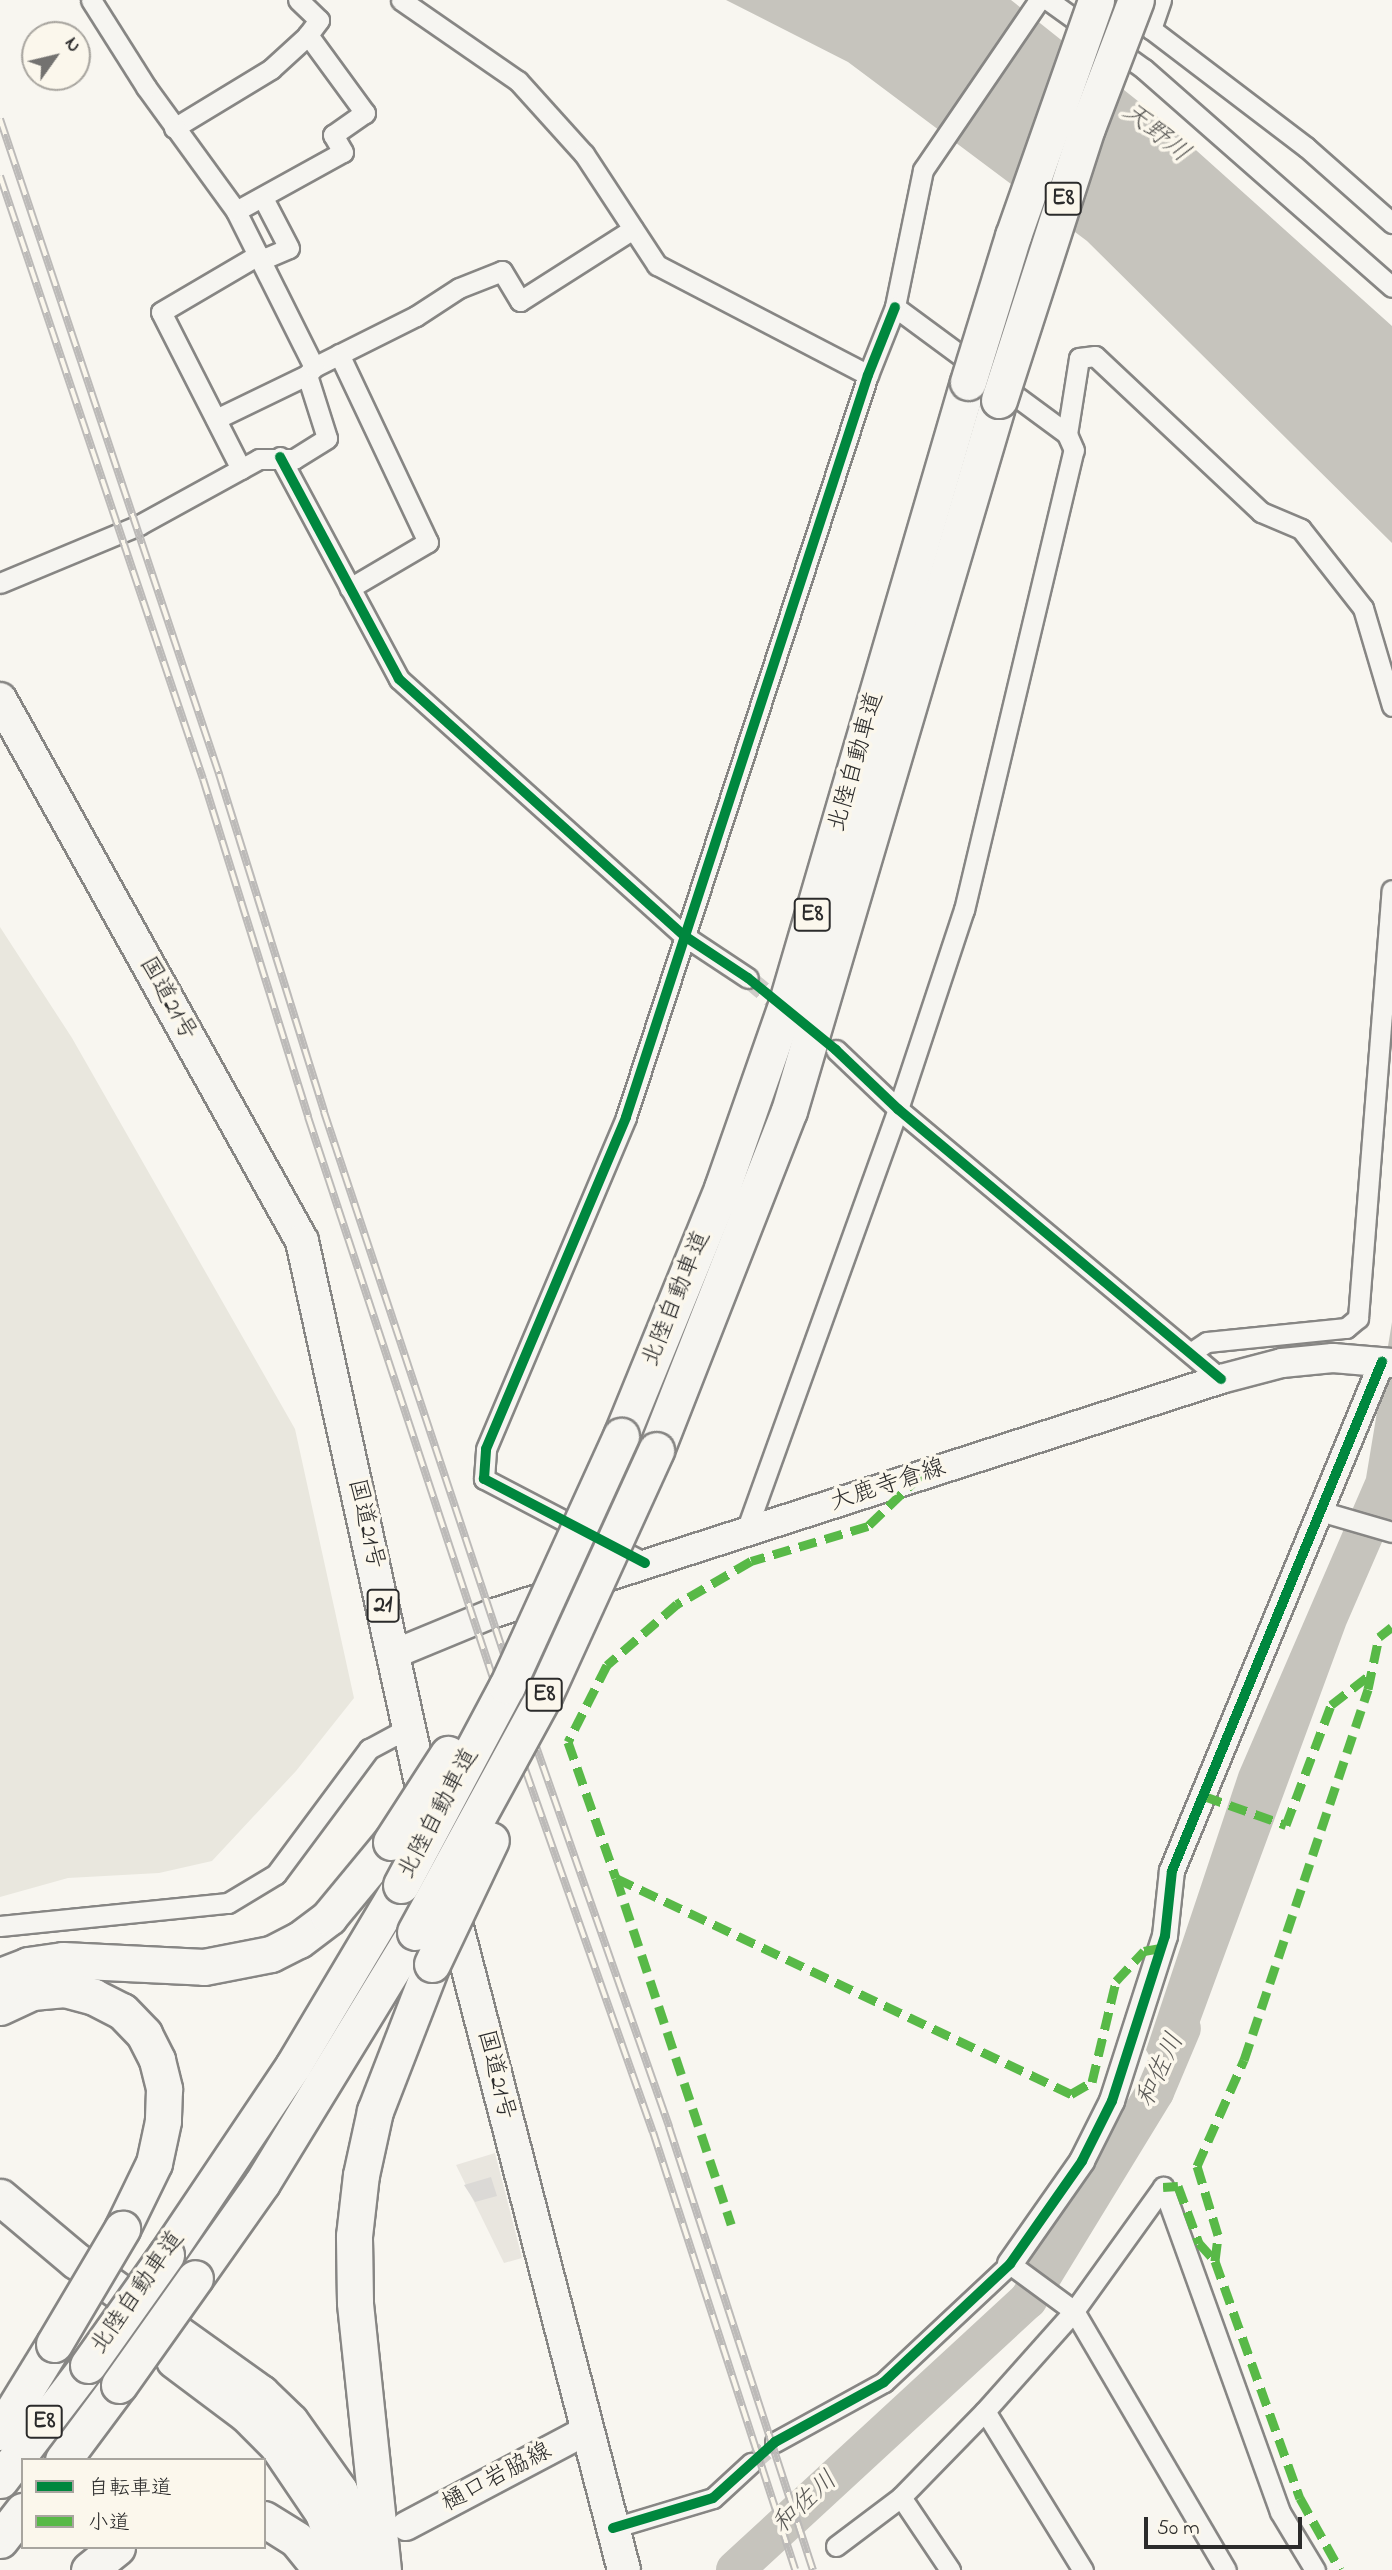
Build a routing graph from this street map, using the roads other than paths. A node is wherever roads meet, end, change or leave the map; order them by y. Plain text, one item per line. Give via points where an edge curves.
1 (91, 0) edge
2 (299, 0) edge
3 (401, 0) edge
4 (1038, 0) edge
5 (1048, 0) edge
6 (1096, 0) edge
7 (1136, 0) edge
8 (1161, 0) edge
9 (308, 34) junction
10 (174, 128) junction
11 (263, 198) junction
12 (236, 211) junction
13 (1392, 223) edge
14 (633, 229) junction
15 (259, 257) junction
16 (1392, 287) edge
17 (895, 307) junction
18 (339, 354) junction
19 (310, 371) junction
20 (868, 375) junction
21 (216, 419) junction
22 (1067, 434) junction
23 (280, 457) junction
24 (241, 469) junction
25 (0, 583) edge
26 (350, 588) junction
27 (0, 699) edge
28 (1392, 706) edge
29 (1392, 890) edge
30 (686, 937) junction
31 (748, 978) tunnel mouth
32 (835, 1050) dead end
33 (898, 1109) junction
34 (1192, 1352) junction
35 (1387, 1363) edge
36 (1221, 1379) junction
37 (617, 1434) junction
38 (1329, 1513) junction
39 (746, 1531) junction
40 (1392, 1532) edge
41 (607, 1562) junction
42 (645, 1563) junction
43 (394, 1654) junction
44 (406, 1729) junction
45 (0, 1926) edge
46 (0, 1976) edge
47 (0, 2007) edge
48 (0, 2197) edge
49 (0, 2231) edge
50 (1018, 2268) junction
51 (1074, 2311) junction
52 (985, 2411) junction
53 (587, 2430) junction
54 (0, 2432) edge
55 (775, 2442) tunnel mouth
56 (64, 2458) edge
57 (751, 2463) tunnel mouth
58 (0, 2480) edge
59 (901, 2497) junction
60 (21, 2514) edge
61 (266, 2520) edge
62 (407, 2526) dead end
63 (613, 2528) junction
64 (0, 2540) edge
65 (836, 2546) dead end
66 (115, 2549) edge
67 (89, 2570) edge
68 (321, 2570) edge
69 (343, 2570) edge
70 (373, 2570) edge
71 (383, 2570) edge
72 (624, 2570) edge
73 (950, 2570) edge
74 (1083, 2570) edge
75 (1226, 2570) edge
76 (1315, 2570) edge

1 - 10 street
2 - 9 street via 319,20
3 - 14 street via 518,81 584,154
4 - 17 street via 923,170
5 - 16 street via 1144,69
6 - 37 highway, 北陸自動車道 / E8, bridge via 1013,236 786,1005 692,1265
7 - 41 highway, 北陸自動車道 / E8, bridge via 1087,128 999,400 789,1111 656,1450
8 - 13 street via 1151,30 1306,147
9 - 10 street via 271,69
9 - 11 street via 365,113 332,135 343,152
10 - 12 street
11 - 12 street
11 - 15 street via 289,248
12 - 15 street
14 - 18 street via 520,301 502,271 459,288 416,317
14 - 20 street via 657,265
15 - 19 street
15 - 21 street via 160,312
17 - 20 street
17 - 22 street
18 - 19 street
18 - 26 street via 428,542
19 - 21 street
19 - 23 street via 327,438 294,459
20 - 30 street
21 - 24 street
22 - 28 street via 1079,358 1095,356 1261,512 1301,529 1363,608
22 - 33 street via 1074,450 964,910
23 - 24 street via 259,459
23 - 26 street
24 - 25 street via 139,524
26 - 30 street via 399,679
27 - 43 highway, 国道21号 / 21 via 302,1241
29 - 34 street via 1357,1318 1346,1328 1208,1342
30 - 31 street
30 - 42 street via 626,1117 486,1449 484,1479
32 - 33 street
33 - 34 street
33 - 39 street
34 - 36 street
35 - 36 main road, 大鹿寺倉線 via 1333,1358 1282,1363
35 - 38 street
36 - 39 main road, 大鹿寺倉線
37 - 46 highway, bridge via 498,1667 391,1842 329,1917 271,1954 204,1967 63,1960 28,1965
37 - 58 highway, 北陸自動車道 / E8, bridge via 506,1686 401,1885 293,2066 166,2256
38 - 40 street
38 - 50 street via 1172,1871 1165,1936 1112,2101
39 - 42 main road, 大鹿寺倉線
41 - 56 highway, 北陸自動車道 / E8, bridge via 545,1693 415,1932 262,2183
41 - 71 highway, bridge via 545,1720 432,1964 375,2110 360,2175 354,2236 355,2302
42 - 43 main road, 大鹿寺倉線 via 491,1614
43 - 44 highway, 国道21号 / 21
44 - 45 street via 369,1749 276,1874 228,1903
44 - 53 highway, 国道21号 / 21
47 - 54 highway, bridge via 33,1992 65,1989 122,2011 144,2034 162,2080 163,2121 154,2163 122,2229
48 - 70 highway via 75,2260 261,2393 290,2421 339,2490
49 - 69 highway via 218,2392 277,2445 323,2513
50 - 51 street
50 - 55 street via 884,2382
51 - 52 street
51 - 75 street
51 - 76 street via 1163,2187 1280,2512
52 - 59 street
52 - 74 street
53 - 62 main road, 樋口岩脇線
53 - 63 highway, 国道21号 / 21
57 - 63 street via 713,2498
59 - 65 street
59 - 73 street
60 - 64 highway
61 - 68 highway via 297,2540
63 - 72 highway, 国道21号 / 21
66 - 67 highway

